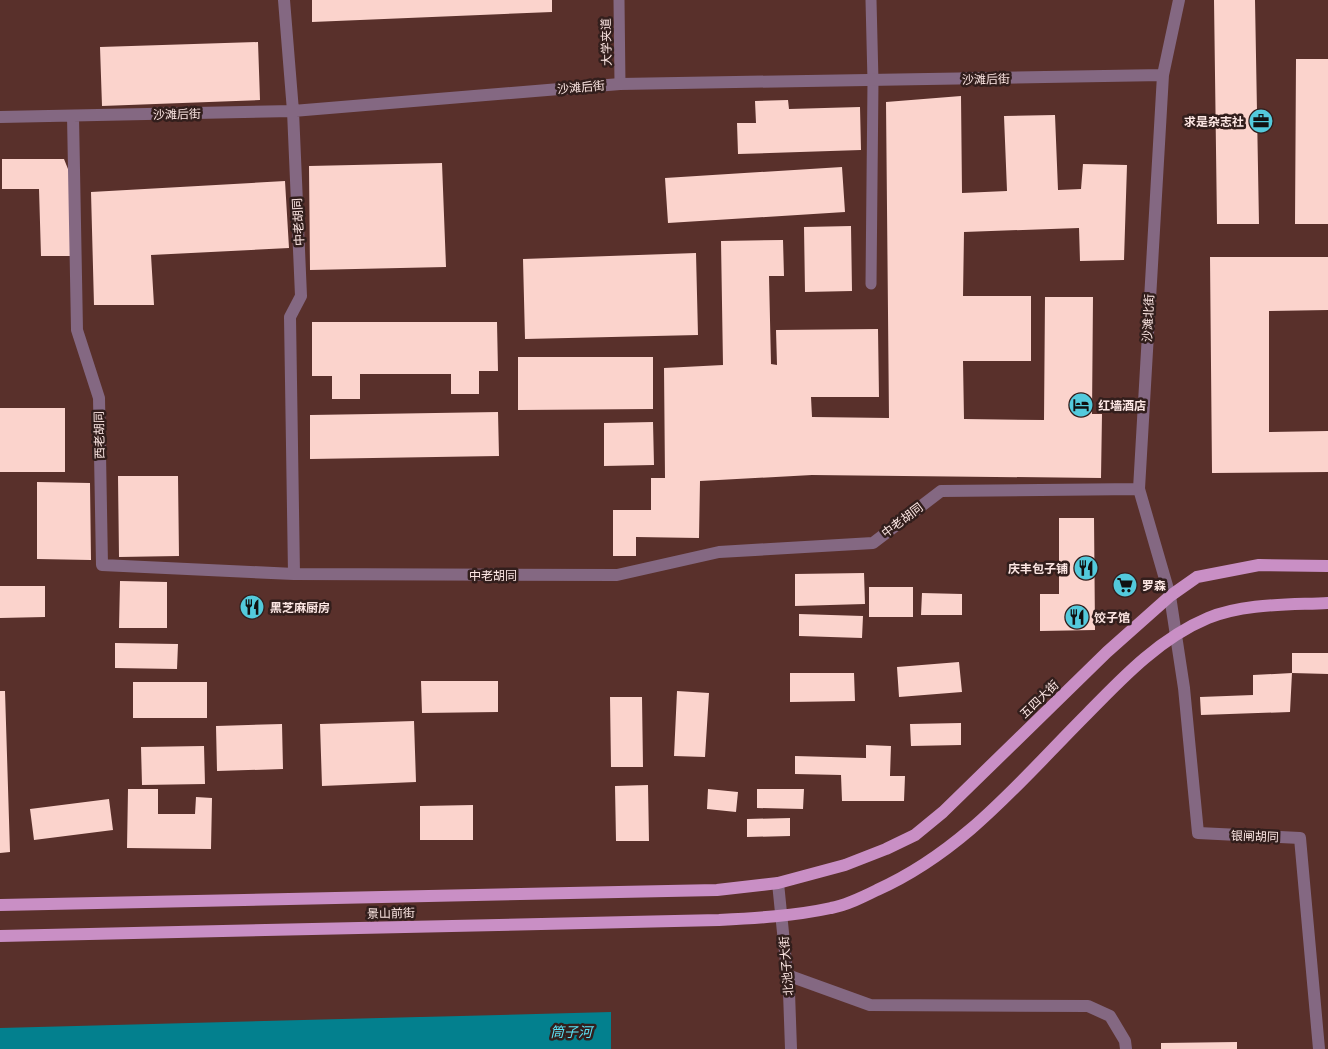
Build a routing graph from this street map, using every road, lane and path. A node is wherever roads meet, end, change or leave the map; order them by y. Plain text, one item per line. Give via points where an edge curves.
1 (284, 0) edge
2 (619, 0) edge
3 (871, 0) edge
4 (1179, 0) edge
5 (1163, 75) junction
6 (873, 81) junction
7 (620, 84) junction
8 (293, 111) junction
9 (73, 116) junction
10 (0, 117) edge
11 (871, 284) dead end
12 (1138, 490) junction
13 (1328, 566) edge
14 (294, 574) junction
15 (1170, 596) junction
16 (1328, 603) edge
17 (1177, 634) junction
18 (778, 883) junction
19 (0, 905) edge
20 (782, 916) junction
21 (0, 936) edge
22 (787, 975) junction
23 (791, 1049) edge
24 (1126, 1049) edge
25 (1319, 1049) edge

1 - 8 street, 中老胡同
2 - 7 lane, 大学夹道
3 - 6 lane
4 - 5 street, 沙滩北街
5 - 6 street, 沙滩后街
5 - 12 street, 沙滩北街
6 - 7 street, 沙滩后街
6 - 11 lane
7 - 8 street, 沙滩后街
8 - 9 street, 沙滩后街
8 - 14 street, 中老胡同 via 301,296 290,317
9 - 10 street, 沙滩后街
9 - 14 street, 西老胡同 via 77,330 98,398 102,564
12 - 14 street, 中老胡同 via 941,491 873,543 719,552 617,575
12 - 15 street, 沙滩北街
13 - 15 main road, 五四大街 via 1260,565 1228,570 1197,577
15 - 17 street, 沙滩北街
15 - 18 main road, 五四大街 via 1107,652 943,812 915,834 886,850 845,865
16 - 17 main road via 1237,610 1209,618
17 - 20 main road via 1137,664 979,823 930,862 891,884 833,908
17 - 25 street, 银闸胡同 via 1198,834 1300,838
18 - 19 main road, 景山前街 via 717,890
18 - 20 street, 北池子大街
20 - 21 main road, 景山前街
20 - 22 street, 北池子大街
22 - 23 street, 北池子大街
22 - 24 street via 870,1005 1088,1006 1110,1016 1125,1041

